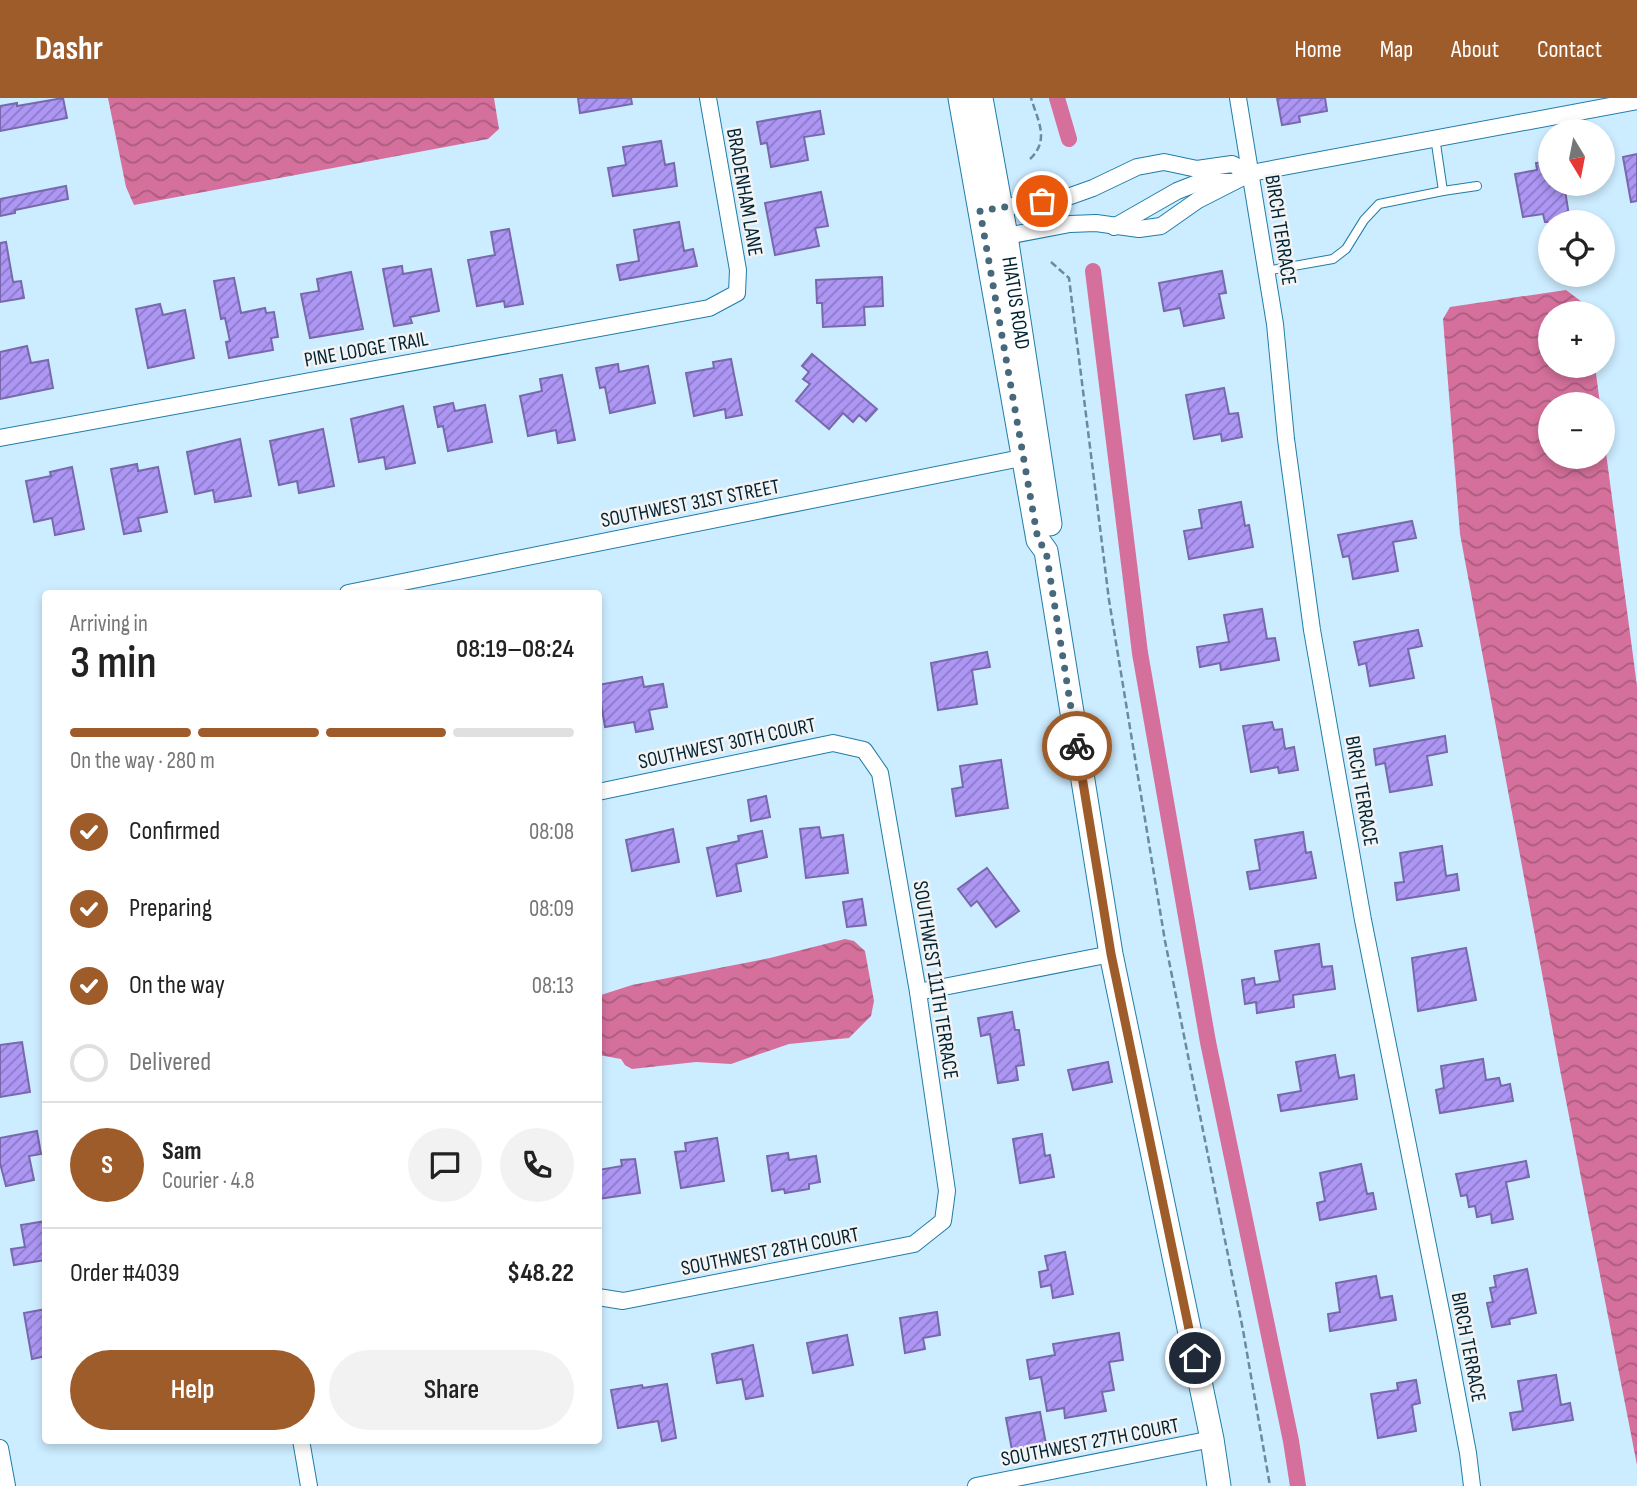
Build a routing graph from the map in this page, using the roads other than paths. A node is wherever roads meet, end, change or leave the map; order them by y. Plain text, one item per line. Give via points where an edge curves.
1 (708, 98) edge
2 (960, 98) edge
3 (981, 98) edge
4 (1238, 98) edge
5 (1637, 101) edge
6 (1435, 137) junction
7 (1164, 162) junction
8 (1251, 173) junction
9 (1231, 182) junction
10 (1477, 186) dead end
11 (1177, 191) junction
12 (1443, 191) junction
13 (990, 209) junction
14 (1114, 227) junction
15 (995, 238) junction
16 (1266, 271) junction
17 (737, 293) joint
18 (0, 438) edge
19 (1032, 456) junction
20 (363, 590) edge
21 (864, 750) joint
22 (602, 791) edge
23 (1111, 954) junction
24 (918, 992) junction
25 (943, 1222) joint
26 (602, 1298) edge
27 (1212, 1439) junction
28 (302, 1444) edge
29 (0, 1448) edge
30 (7, 1486) edge
31 (309, 1486) edge
32 (976, 1486) edge
33 (1219, 1486) edge
34 (1472, 1486) edge

1 - 17 street, BRADENHAM LANE via 738,270
2 - 13 street, HIATUS ROAD
3 - 13 street, HIATUS ROAD
4 - 8 street, BIRCH TERRACE
5 - 6 street
6 - 8 street
6 - 12 lane
7 - 8 street via 1196,169 1232,164
7 - 11 street
7 - 13 street via 1137,167 1065,198
8 - 9 street
8 - 16 street, BIRCH TERRACE
9 - 11 street via 1200,182
9 - 14 street via 1161,226
10 - 12 lane
11 - 14 street
12 - 16 lane via 1379,204 1333,259
13 - 15 street, HIATUS ROAD
14 - 15 street via 1070,224
15 - 19 street, HIATUS ROAD
16 - 34 street, BIRCH TERRACE via 1312,630
17 - 18 street, PINE LODGE TRAIL via 709,308
19 - 20 street, SOUTHWEST 31ST STREET
19 - 23 street, HIATUS ROAD via 1051,538 1046,551
21 - 22 street, SOUTHWEST 30TH COURT via 833,743
21 - 24 street, SOUTHWEST 111TH TERRACE via 880,773
23 - 24 street
23 - 27 street, HIATUS ROAD
24 - 25 street, SOUTHWEST 111TH TERRACE via 947,1191
25 - 26 street, SOUTHWEST 28TH COURT via 914,1244 623,1301
27 - 32 street, SOUTHWEST 27TH COURT
27 - 33 street, HIATUS ROAD
28 - 31 street
29 - 30 street

